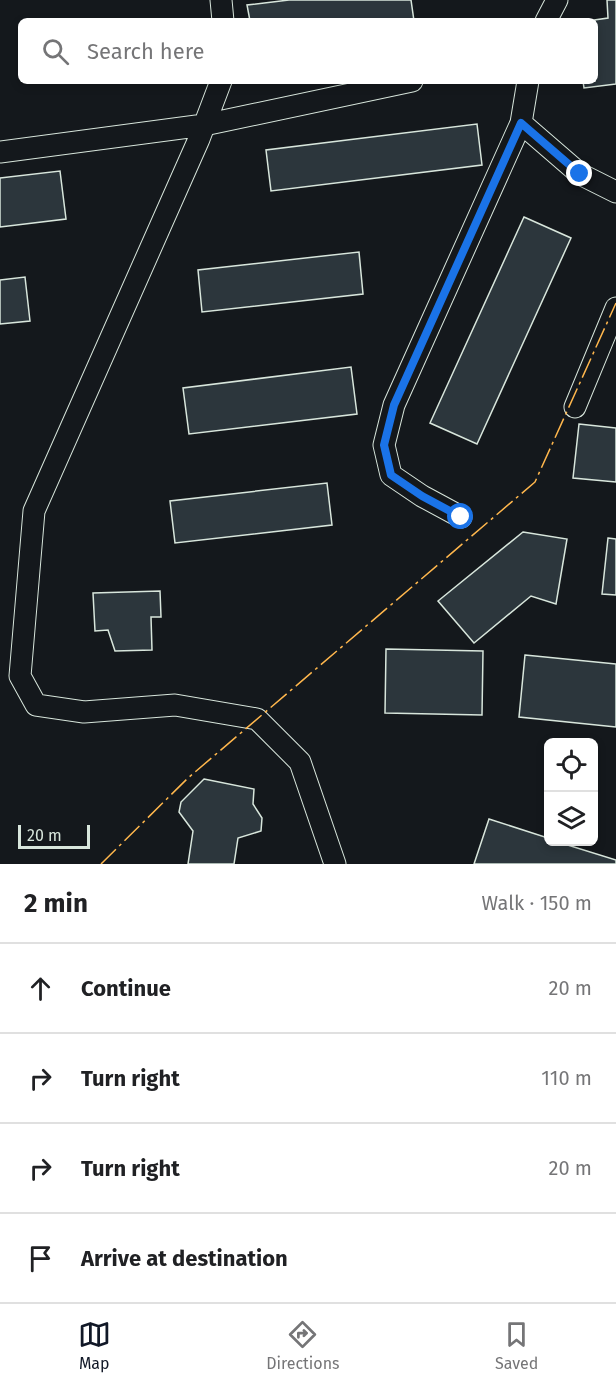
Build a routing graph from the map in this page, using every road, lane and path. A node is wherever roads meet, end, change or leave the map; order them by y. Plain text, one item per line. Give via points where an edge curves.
1 (221, 0) edge
2 (557, 0) edge
3 (223, 18) edge
4 (548, 18) edge
5 (219, 84) edge
6 (397, 84) edge
7 (528, 84) edge
8 (521, 123) junction
9 (204, 124) junction
10 (0, 152) edge
11 (616, 192) edge
12 (616, 308) edge
13 (575, 407) dead end
14 (461, 517) dead end
15 (335, 864) edge

1 - 3 street
2 - 4 street
5 - 9 street
6 - 9 street
7 - 8 street
8 - 11 street via 580,174
8 - 14 street via 394,405 384,445 391,475
9 - 10 street
9 - 15 street via 34,511 20,676 36,705 84,712 175,705 257,719 300,762
12 - 13 street

